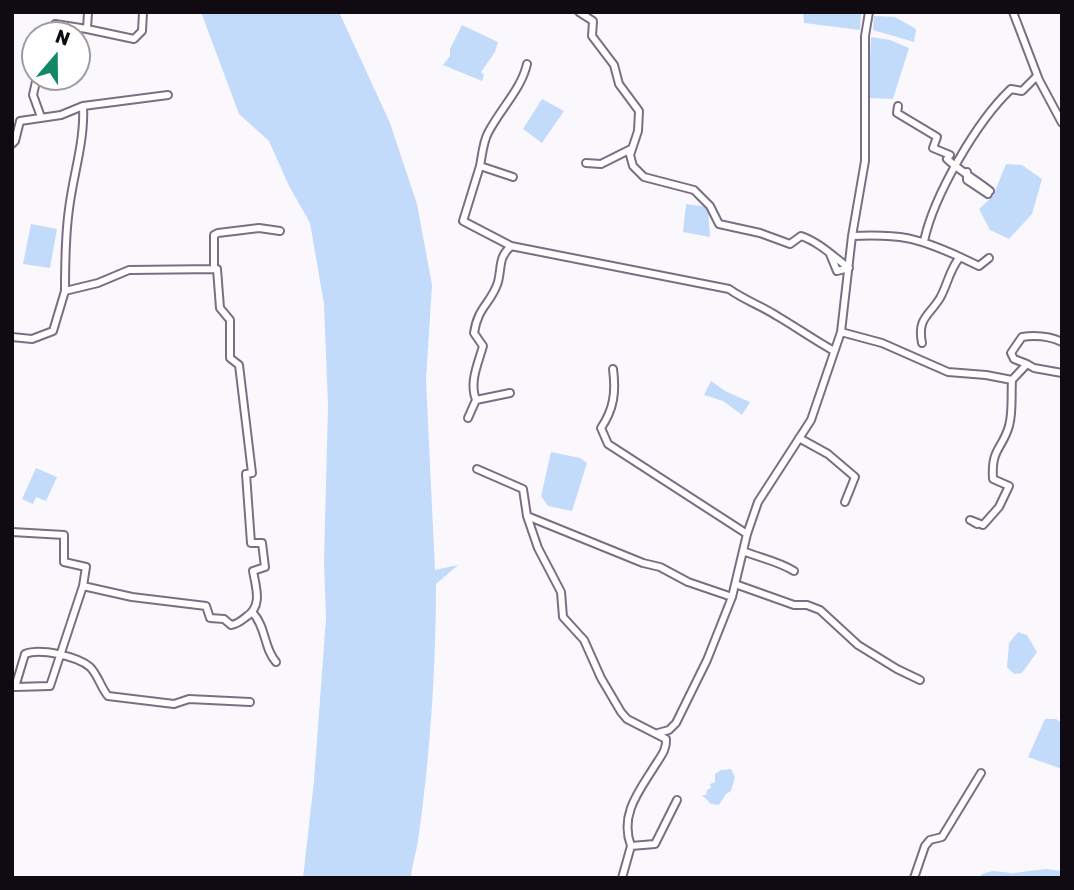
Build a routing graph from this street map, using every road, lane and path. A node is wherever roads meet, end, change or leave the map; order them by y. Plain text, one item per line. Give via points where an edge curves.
1 (143, 12) edge
2 (579, 12) edge
3 (869, 12) edge
4 (1013, 12) edge
5 (91, 30) edge
6 (527, 64) dead end
7 (1037, 75) junction
8 (34, 91) edge
9 (168, 95) dead end
10 (83, 106) junction
11 (898, 106) dead end
12 (41, 117) junction
13 (1062, 123) edge
14 (12, 144) edge
15 (633, 148) junction
16 (586, 163) dead end
17 (480, 166) junction
18 (956, 167) junction
19 (513, 177) dead end
20 (990, 192) dead end
21 (279, 231) dead end
22 (852, 236) junction
23 (924, 241) junction
24 (511, 246) junction
25 (960, 257) junction
26 (989, 258) dead end
27 (849, 268) junction
28 (214, 269) junction
29 (65, 291) junction
30 (841, 332) junction
31 (12, 337) edge
32 (1062, 342) edge
33 (922, 343) dead end
34 (834, 351) junction
35 (1027, 364) junction
36 (613, 369) dead end
37 (1062, 373) edge
38 (1012, 380) junction
39 (510, 393) dead end
40 (476, 401) junction
41 (468, 418) dead end
42 (799, 438) junction
43 (477, 469) dead end
44 (845, 502) dead end
45 (527, 516) junction
46 (977, 524) dead end
47 (12, 532) edge
48 (747, 534) junction
49 (743, 551) junction
50 (794, 570) dead end
51 (735, 584) junction
52 (83, 586) junction
53 (732, 597) junction
54 (253, 613) junction
55 (61, 654) junction
56 (276, 662) dead end
57 (920, 680) dead end
58 (13, 687) edge
59 (250, 702) dead end
60 (658, 733) junction
61 (981, 773) dead end
62 (677, 800) dead end
63 (631, 846) junction
64 (622, 878) edge
65 (914, 878) edge

1 - 5 street via 142,31 134,39
2 - 15 street via 593,21 592,36 614,65 627,99 639,111
3 - 22 street via 865,160
4 - 7 street
6 - 17 street via 487,134
7 - 13 street
7 - 18 street via 1022,91 1011,89 998,102
8 - 12 street
9 - 10 street
10 - 12 street
10 - 29 street via 84,126 69,208
11 - 18 street via 897,113 937,137 933,148 950,155 947,159
12 - 14 street via 20,121
15 - 16 street via 601,164
15 - 27 street via 633,166 644,177 694,190 719,224 790,244 801,236 811,239
17 - 19 street
17 - 24 street via 463,221
18 - 20 street via 967,172 967,180
18 - 23 street
21 - 28 street via 214,235
22 - 23 street via 890,234
22 - 27 street
23 - 25 street
24 - 34 street via 729,289
24 - 40 street via 503,253 492,296 476,321 474,332 483,346 473,381
25 - 26 street via 979,266
25 - 33 street via 940,299 926,313 920,331
27 - 30 street
28 - 29 street via 129,270
28 - 54 street via 220,308 230,320 230,358 239,365 252,473 246,474 251,542 261,543 265,567 253,571 258,602
29 - 31 street via 53,331 32,339
30 - 34 street
30 - 38 street via 883,343 948,372
32 - 35 street via 1022,337 1011,353
34 - 42 street via 811,420
35 - 37 street
35 - 38 street
36 - 48 street via 616,393 601,428 608,444
38 - 46 street via 1008,429 994,456 993,469 993,479 1009,486 983,525 970,520
39 - 40 street
40 - 41 street
42 - 44 street via 855,477
42 - 48 street via 758,502
43 - 45 street via 523,489
45 - 53 street
45 - 60 street via 561,592 563,617 584,640 621,712
47 - 52 street via 64,534 64,562 86,567
48 - 49 street
49 - 50 street
49 - 51 street
51 - 53 street
51 - 57 street via 820,611 858,645
52 - 54 street via 206,606 210,618 231,625
52 - 55 street
53 - 60 street via 682,713 669,730
54 - 56 street
55 - 58 street via 27,653
55 - 58 street via 50,686
55 - 59 street via 90,667 108,696 174,704 184,699
60 - 63 street via 667,745 628,815
61 - 65 street via 943,835 925,846
62 - 63 street via 655,844
63 - 64 street

